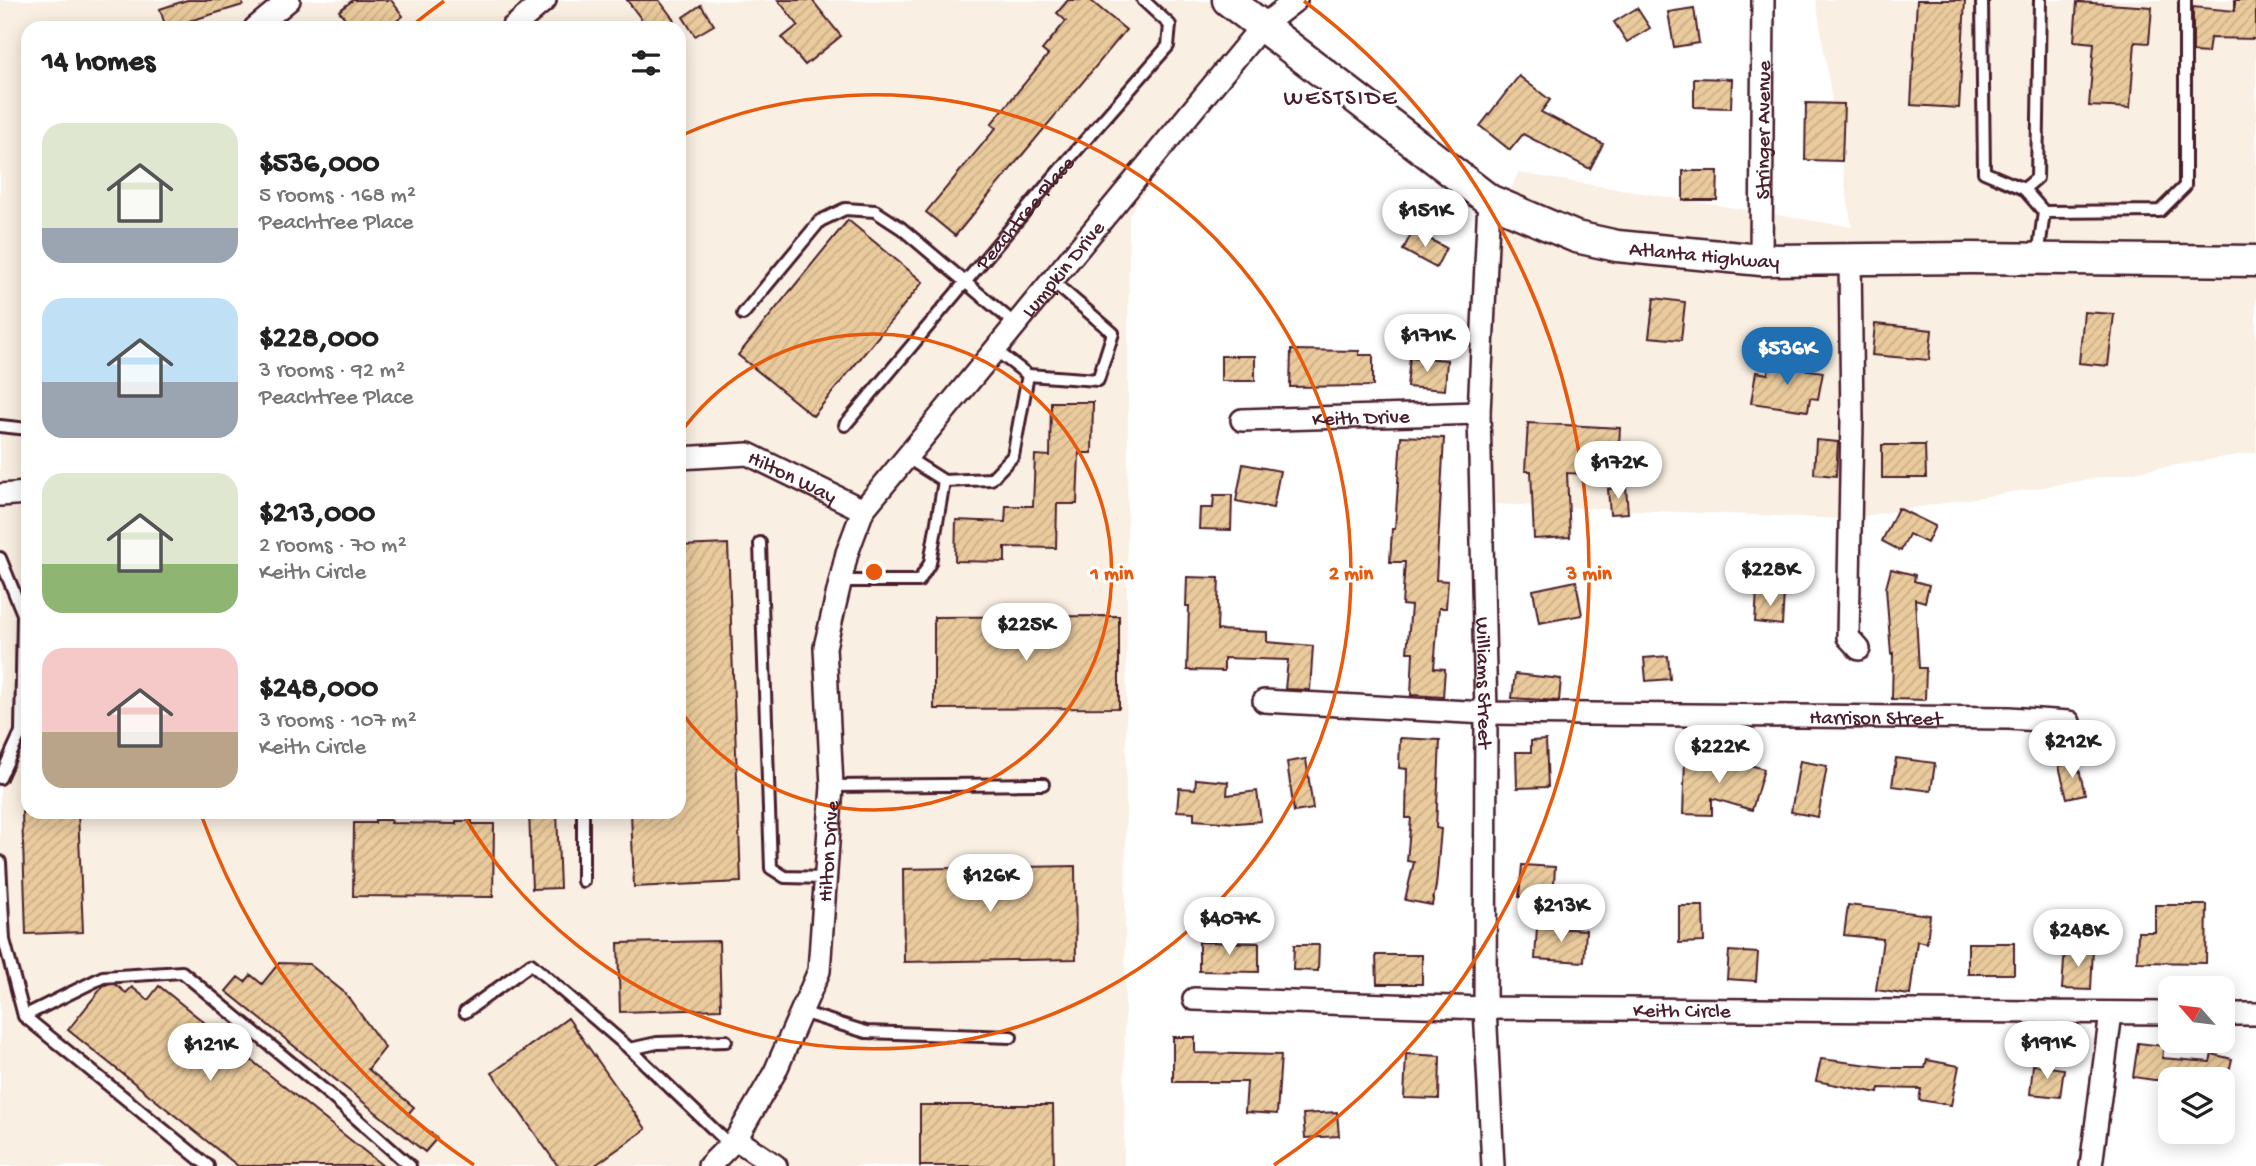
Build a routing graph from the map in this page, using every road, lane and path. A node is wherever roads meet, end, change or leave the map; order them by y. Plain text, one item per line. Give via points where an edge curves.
1 (289, 0) edge
2 (545, 0) edge
3 (1143, 0) edge
4 (1228, 0) edge
5 (1296, 0) edge
6 (1763, 0) edge
7 (1982, 0) edge
8 (2040, 0) edge
9 (2185, 0) edge
10 (264, 21) edge
11 (520, 21) edge
12 (1261, 27) junction
13 (2024, 189) junction
14 (1489, 200) junction
15 (2044, 212) junction
16 (1850, 259) junction
17 (1761, 260) junction
18 (2037, 260) junction
19 (2256, 261) edge
20 (1051, 280) junction
21 (965, 283) junction
22 (743, 314) dead end
23 (1015, 324) junction
24 (995, 349) junction
25 (1028, 375) junction
26 (1479, 413) junction
27 (1242, 420) dead end
28 (845, 425) dead end
29 (0, 426) edge
30 (21, 428) edge
31 (906, 457) junction
32 (686, 458) edge
33 (944, 481) junction
34 (21, 494) edge
35 (0, 495) edge
36 (863, 510) junction
37 (760, 543) dead end
38 (0, 558) edge
39 (841, 581) junction
40 (21, 609) edge
41 (1859, 649) dead end
42 (1264, 701) dead end
43 (1486, 713) junction
44 (2069, 722) dead end
45 (21, 732) edge
46 (0, 778) edge
47 (1043, 784) dead end
48 (832, 786) junction
49 (583, 819) edge
50 (0, 862) edge
51 (826, 878) junction
52 (583, 881) dead end
53 (1194, 999) dead end
54 (1485, 1008) junction
55 (465, 1012) dead end
56 (801, 1012) junction
57 (2111, 1013) junction
58 (2158, 1013) edge
59 (2235, 1014) edge
60 (2256, 1014) edge
61 (23, 1016) junction
62 (1011, 1037) dead end
63 (726, 1041) dead end
64 (630, 1049) junction
65 (733, 1142) junction
66 (208, 1166) edge
67 (410, 1166) edge
68 (709, 1166) edge
69 (776, 1166) edge
70 (1493, 1166) edge
71 (2091, 1166) edge

1 - 10 street
2 - 11 street
3 - 21 lane, Peachtree Place via 1170,25 1168,46
4 - 12 main road, Atlanta Highway
5 - 12 street, Lumpkin Drive
6 - 17 street, Stringer Avenue
7 - 13 lane via 1984,172
8 - 13 lane via 2037,178
9 - 15 lane via 2185,186 2160,211
12 - 14 main road, Atlanta Highway
12 - 20 street, Lumpkin Drive
13 - 15 lane
14 - 17 main road, Atlanta Highway via 1576,237 1617,246
14 - 26 street, Williams Street
15 - 18 lane
16 - 17 main road, Atlanta Highway
16 - 18 main road, Atlanta Highway
16 - 41 street via 1848,637
18 - 19 main road, Atlanta Highway
20 - 23 street, Lumpkin Drive
20 - 25 lane via 1113,333 1098,380
21 - 22 lane via 875,211 845,209 820,221
21 - 23 lane
21 - 28 lane, Peachtree Place
23 - 24 street, Lumpkin Drive
24 - 25 lane
24 - 31 street, Lumpkin Drive
25 - 33 lane via 1013,456 991,479
26 - 27 street, Keith Drive
26 - 43 street, Williams Street
29 - 30 lane
31 - 33 lane
31 - 36 street, Lumpkin Drive
32 - 36 street, Hilton Way via 748,454
33 - 39 lane via 930,563 919,581
34 - 35 street
36 - 39 street, Hilton Drive
37 - 51 lane via 771,868 785,877
38 - 40 lane
39 - 48 street, Hilton Drive via 825,647
42 - 43 street, Harrison Street
43 - 44 street, Harrison Street
43 - 54 street, Williams Street
45 - 46 lane
47 - 48 lane
48 - 51 street, Hilton Drive
49 - 52 lane
50 - 61 lane via 4,940
51 - 56 street, Hilton Drive via 819,971
53 - 54 street, Keith Circle
54 - 57 street, Keith Circle
54 - 70 street, Williams Street
55 - 64 lane via 531,964
56 - 62 lane via 866,1032
56 - 65 street, Hilton Drive via 775,1072
57 - 58 street, Keith Circle
57 - 71 street
59 - 60 street
61 - 66 lane
61 - 67 lane via 103,977 182,972
63 - 64 lane via 657,1043
64 - 65 lane
65 - 68 street, Hilton Drive
65 - 69 street

